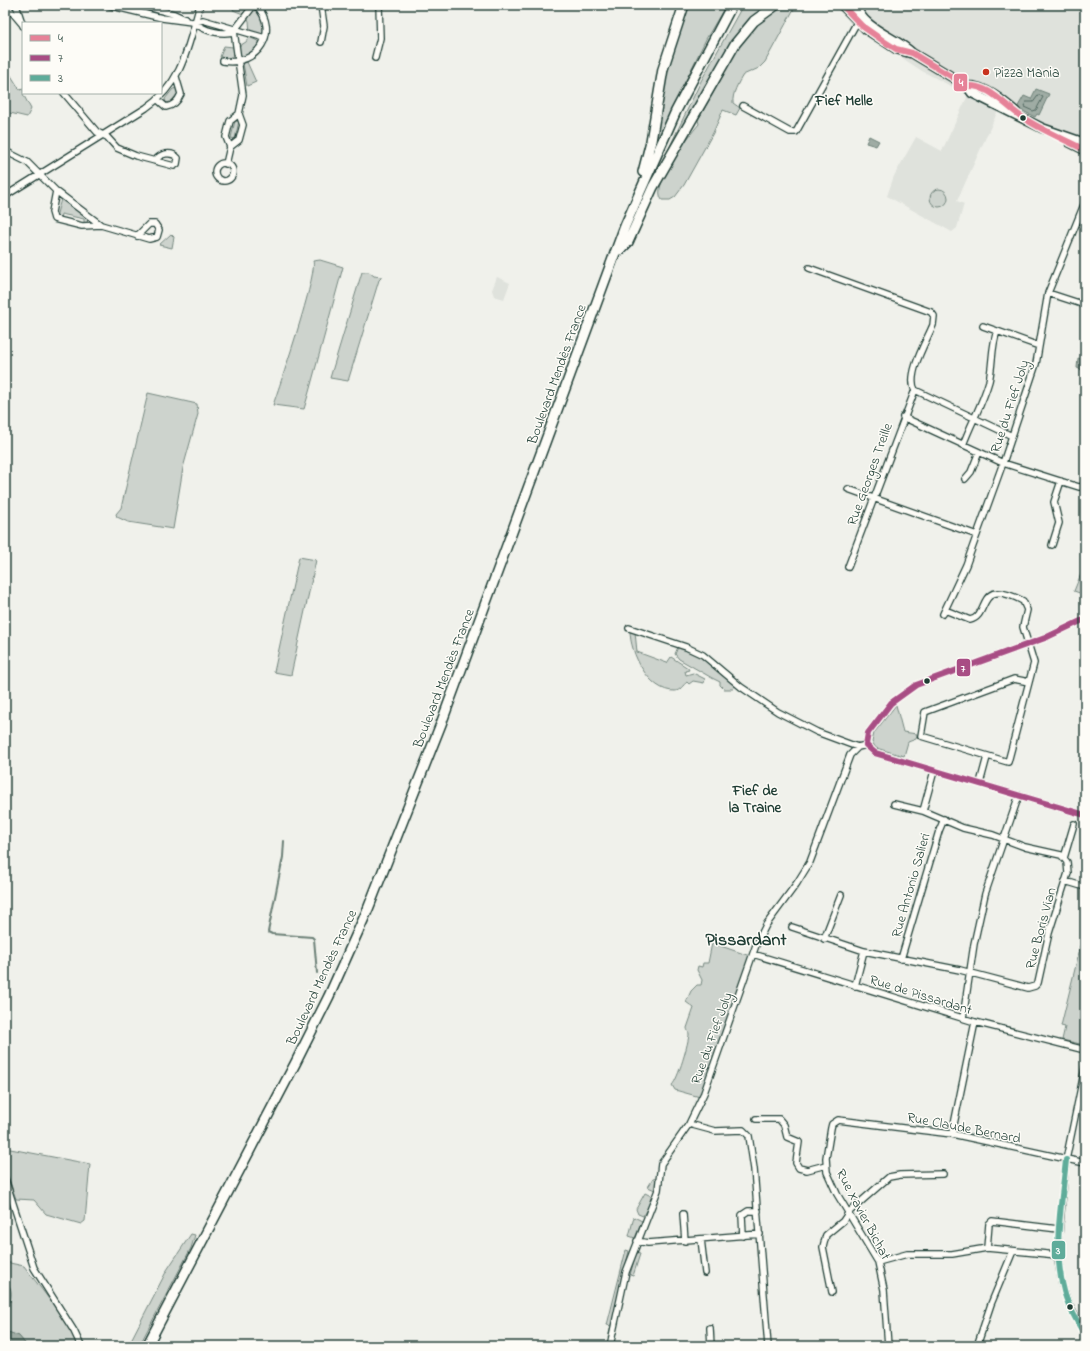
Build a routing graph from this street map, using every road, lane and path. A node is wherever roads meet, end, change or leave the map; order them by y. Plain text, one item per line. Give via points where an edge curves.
1 (6, 5) edge
2 (16, 5) edge
3 (108, 5) edge
4 (141, 5) edge
5 (200, 5) edge
6 (255, 5) edge
7 (321, 5) edge
8 (378, 5) edge
9 (684, 5) edge
10 (732, 5) edge
11 (737, 5) edge
12 (776, 5) edge
13 (842, 5) edge
14 (856, 5) edge
15 (187, 20) junction
16 (22, 22) edge
17 (195, 22) junction
18 (857, 22) junction
19 (22, 24) edge
20 (234, 31) junction
21 (265, 38) junction
22 (321, 42) dead end
23 (912, 53) junction
24 (375, 58) dead end
25 (223, 61) dead end
26 (238, 62) junction
27 (176, 77) junction
28 (65, 94) edge
29 (158, 100) junction
30 (743, 106) dead end
31 (239, 114) junction
32 (1051, 132) junction
33 (103, 135) junction
34 (1085, 143) edge
35 (230, 148) junction
36 (1085, 150) edge
37 (5, 151) edge
38 (156, 161) dead end
39 (226, 164) dead end
40 (40, 175) junction
41 (56, 191) junction
42 (5, 196) edge
43 (1085, 202) edge
44 (101, 226) junction
45 (626, 226) junction
46 (137, 236) dead end
47 (620, 250) junction
48 (809, 268) dead end
49 (1048, 293) junction
50 (1085, 305) edge
51 (983, 326) dead end
52 (997, 331) junction
53 (1039, 346) junction
54 (914, 390) junction
55 (903, 417) junction
56 (974, 419) junction
57 (1012, 436) junction
58 (963, 444) junction
59 (979, 452) junction
60 (1003, 463) junction
61 (965, 479) dead end
62 (1061, 481) junction
63 (1085, 486) edge
64 (848, 489) dead end
65 (873, 498) junction
66 (977, 535) junction
67 (1052, 546) dead end
68 (848, 567) dead end
69 (1085, 619) edge
70 (629, 628) dead end
71 (1029, 644) junction
72 (1029, 682) junction
73 (866, 745) junction
74 (858, 747) junction
75 (987, 757) junction
76 (934, 771) junction
77 (980, 783) junction
78 (1019, 795) junction
79 (894, 804) dead end
80 (923, 811) junction
81 (1085, 815) edge
82 (944, 819) junction
83 (1074, 824) dead end
84 (1003, 839) junction
85 (1064, 858) junction
86 (1065, 881) junction
87 (1085, 887) edge
88 (841, 895) dead end
89 (792, 927) dead end
90 (824, 939) junction
91 (864, 951) junction
92 (753, 954) junction
93 (901, 959) junction
94 (970, 973) junction
95 (855, 986) junction
96 (963, 1018) junction
97 (975, 1022) junction
98 (1085, 1050) edge
99 (1085, 1068) edge
100 (756, 1119) dead end
101 (838, 1120) joint
102 (689, 1124) junction
103 (952, 1134) junction
104 (1066, 1160) junction
105 (1085, 1163) edge
106 (826, 1165) junction
107 (943, 1174) dead end
108 (5, 1179) edge
109 (758, 1211) junction
110 (849, 1212) junction
111 (683, 1214) dead end
112 (1058, 1228) junction
113 (760, 1234) junction
114 (743, 1236) junction
115 (701, 1239) junction
116 (637, 1241) junction
117 (685, 1241) junction
118 (987, 1248) junction
119 (1013, 1252) junction
120 (1057, 1255) junction
121 (878, 1262) junction
122 (705, 1273) dead end
123 (832, 1292) dead end
124 (710, 1328) dead end
125 (1085, 1335) edge
126 (81, 1346) edge
127 (146, 1346) edge
128 (152, 1346) edge
129 (610, 1346) edge
130 (711, 1346) edge
131 (768, 1346) edge
132 (888, 1346) edge
133 (977, 1346) edge

1 - 19 street
2 - 16 street
3 - 15 street via 162,18
4 - 15 street
5 - 17 street
6 - 20 street
6 - 21 street via 265,20
7 - 22 street via 324,26
8 - 24 street via 380,38
9 - 45 main road via 663,69 649,148 624,222
10 - 45 main road, Boulevard Mendès France via 676,111
11 - 47 main road, Boulevard Mendès France via 677,119
12 - 47 main road via 750,24 735,44 653,187 628,242
13 - 18 main road
14 - 23 main road via 859,14 865,20
15 - 17 street
17 - 20 street via 203,20 229,27
17 - 27 street
18 - 23 main road via 896,49
18 - 30 street via 796,132 790,132
20 - 21 street
20 - 26 street
21 - 26 street via 253,56
23 - 32 main road via 967,86 976,85 1021,117
25 - 26 street
26 - 31 street via 243,94
27 - 29 street
27 - 29 street via 181,94 175,104 166,107
28 - 33 street
29 - 33 street
31 - 35 street via 243,125 239,140
31 - 35 street via 230,121 226,136
32 - 34 main road
32 - 36 main road
33 - 38 street via 122,151
33 - 40 street
35 - 39 street
37 - 40 street via 26,162
40 - 41 street
40 - 42 street
41 - 44 street
41 - 44 street via 52,212 54,219 82,226
43 - 49 street, Rue du Fief Joly
44 - 46 street
45 - 127 main road, Boulevard Mendès France via 441,724 379,883 329,996 296,1062
47 - 128 main road, Boulevard Mendès France via 431,763 383,884 303,1060
48 - 54 street via 931,312 934,316 933,325 912,376
49 - 50 street
49 - 53 street, Rue du Fief Joly
51 - 52 street
52 - 53 street
52 - 56 street via 992,346 990,378
53 - 57 street, Rue du Fief Joly via 1036,364
54 - 55 street, Rue Georges Treille
54 - 56 street
55 - 58 street
55 - 65 street, Rue Georges Treille
56 - 57 street
56 - 58 street
57 - 60 street, Rue du Fief Joly
58 - 59 street
59 - 60 street
59 - 61 street via 971,472
60 - 62 street
60 - 66 street, Rue du Fief Joly
62 - 63 street via 1079,487
62 - 67 street via 1054,502 1059,523
64 - 65 street
65 - 66 street
65 - 68 street, Rue Georges Treille
66 - 71 street, Rue du Fief Joly via 944,612 970,620 978,616 984,601 991,594 1001,593 1020,599 1027,608 1023,627
69 - 71 street
70 - 74 street via 703,655 741,687 778,712 817,732
71 - 72 street via 1034,664
71 - 73 street via 926,681 908,690 891,703 868,732
72 - 75 street via 1008,762
72 - 75 street via 1014,679 925,712 921,736
73 - 74 street
73 - 76 street via 875,753
74 - 92 street, Rue du Fief Joly via 850,755 810,862 766,925
75 - 77 street
76 - 77 street
76 - 80 street
77 - 78 street
78 - 81 street
78 - 84 street
79 - 80 street
80 - 82 street
82 - 84 street via 963,828
82 - 93 street, Rue Antonio Salieri
83 - 85 street, Rue Boris Vian
84 - 85 street
84 - 94 street via 985,894
85 - 86 street, Rue Boris Vian via 1068,867
86 - 87 street
86 - 94 street, Rue Boris Vian via 1035,986 1028,988
88 - 90 street
89 - 90 street
90 - 91 street
91 - 93 street
91 - 95 street
92 - 95 street, Rue de Pissardant
92 - 102 street, Rue du Fief Joly via 704,1093
93 - 94 street
94 - 96 street
95 - 96 street, Rue de Pissardant
96 - 97 street, Rue de Pissardant
97 - 98 street, Rue de Pissardant
97 - 103 street
99 - 104 street
100 - 106 street via 779,1120 784,1125 787,1137 799,1142 796,1163 799,1168 807,1170
101 - 103 street, Rue Claude Bernard
101 - 106 street, Rue Xavier Bichat via 832,1124
102 - 109 street via 715,1131 741,1130 748,1133
102 - 116 street, Rue du Fief Joly via 661,1164 658,1190
103 - 104 street, Rue Claude Bernard
104 - 105 street, Rue Claude Bernard
104 - 112 street
106 - 110 street, Rue Xavier Bichat via 830,1181
107 - 110 street via 889,1177
108 - 126 street via 34,1268
109 - 113 street
109 - 114 street via 748,1211 742,1215
110 - 121 street, Rue Xavier Bichat
110 - 123 street via 824,1240 823,1247
111 - 117 street
112 - 118 street via 992,1221 989,1224
112 - 120 street
113 - 114 street
113 - 131 street
114 - 115 street
115 - 117 street
115 - 122 street
116 - 117 street
116 - 129 street, Rue du Fief Joly via 626,1272
118 - 119 street
118 - 121 street via 952,1254 907,1254
119 - 120 street
119 - 133 street
120 - 125 street via 1066,1300
121 - 132 street, Rue Xavier Bichat via 884,1290
124 - 130 street

